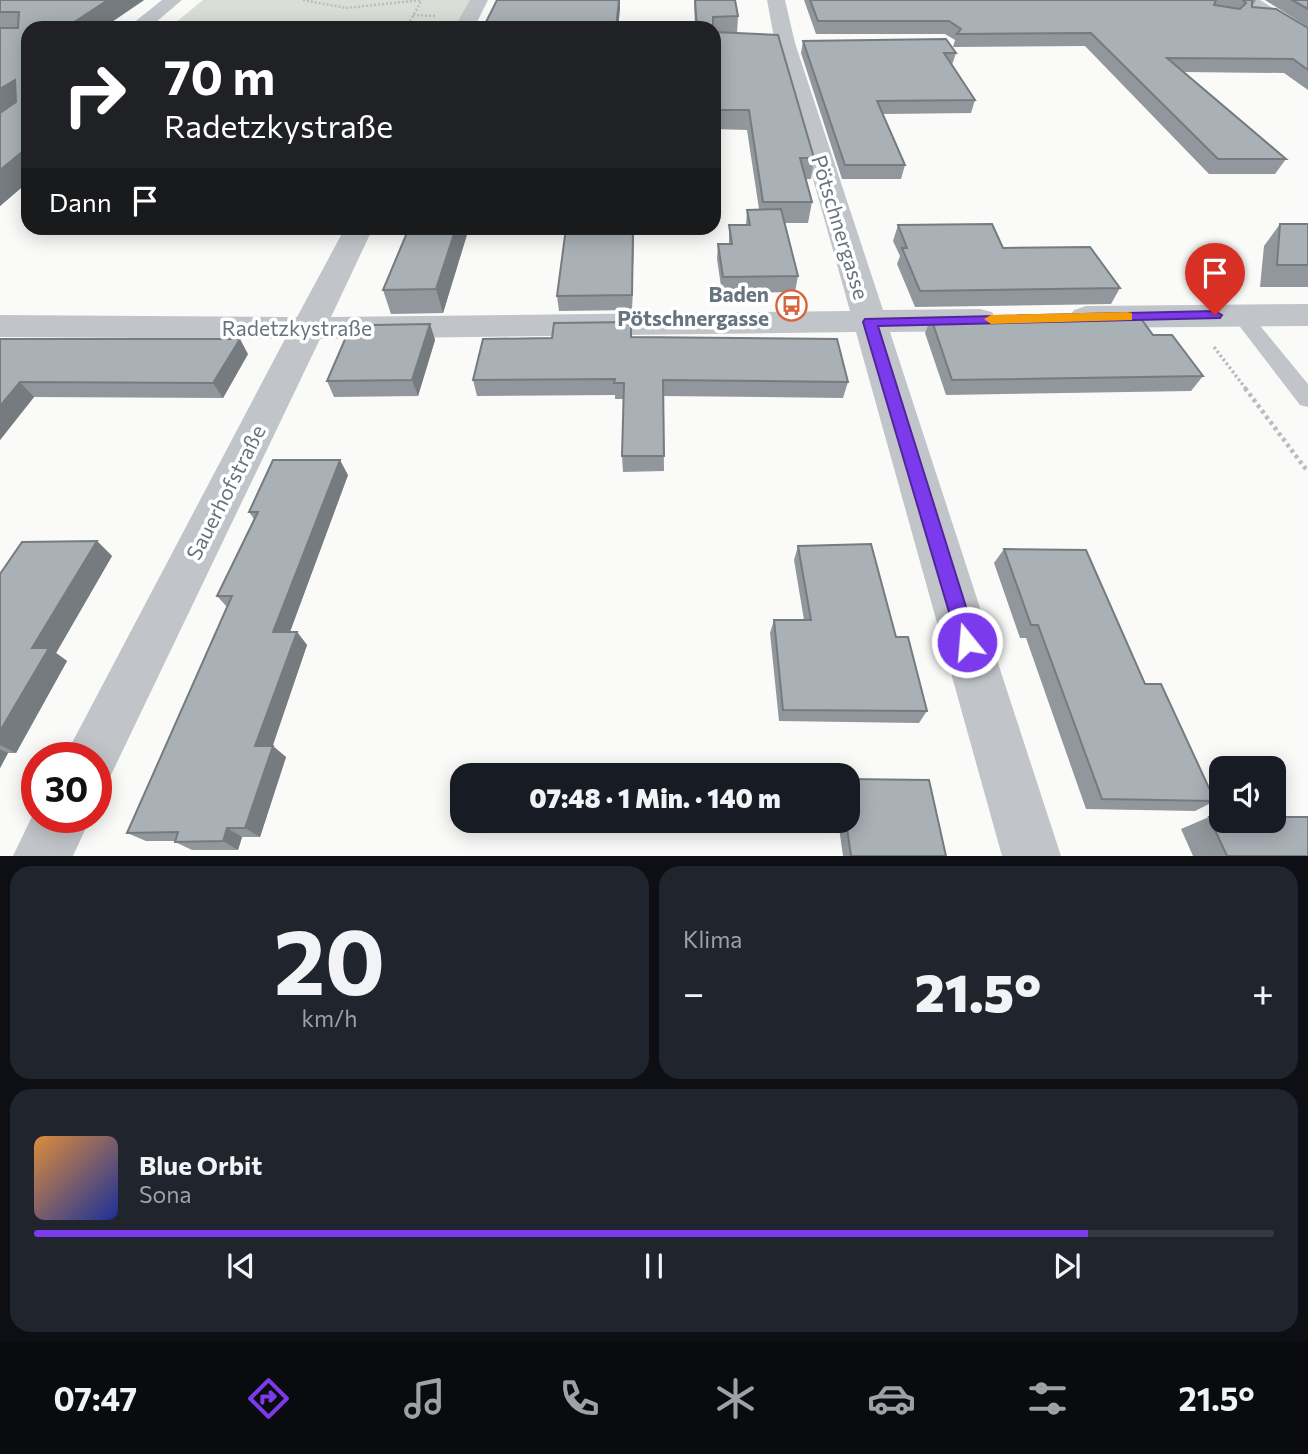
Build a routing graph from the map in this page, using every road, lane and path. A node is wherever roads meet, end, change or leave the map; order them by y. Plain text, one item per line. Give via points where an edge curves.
1 (173, 0) edge
2 (303, 0) edge
3 (422, 0) edge
4 (480, 0) edge
5 (776, 0) edge
6 (1249, 8) edge
7 (146, 21) edge
8 (410, 21) edge
9 (468, 21) edge
10 (1308, 39) edge
11 (355, 235) edge
12 (1190, 315) junction
13 (1241, 315) junction
14 (1308, 315) edge
15 (1051, 318) edge
16 (1009, 319) edge
17 (870, 322) junction
18 (0, 326) edge
19 (307, 328) junction
20 (1308, 399) edge
21 (1308, 472) edge
22 (99, 742) edge
23 (53, 833) edge
24 (42, 856) edge
25 (1032, 856) edge

1 - 7 street
2 - 3 path via 349,7
3 - 8 path
4 - 9 street
5 - 17 street, Pötschnergasse
6 - 10 street via 1275,17
11 - 19 street, Sauerhofstraße
12 - 13 street
12 - 15 street
12 - 21 path
13 - 14 street
13 - 20 lane
16 - 17 street, Radetzkystraße
17 - 19 street, Radetzkystraße
17 - 25 street, Pötschnergasse
18 - 19 street, Radetzkystraße
19 - 22 street, Sauerhofstraße
23 - 24 street

